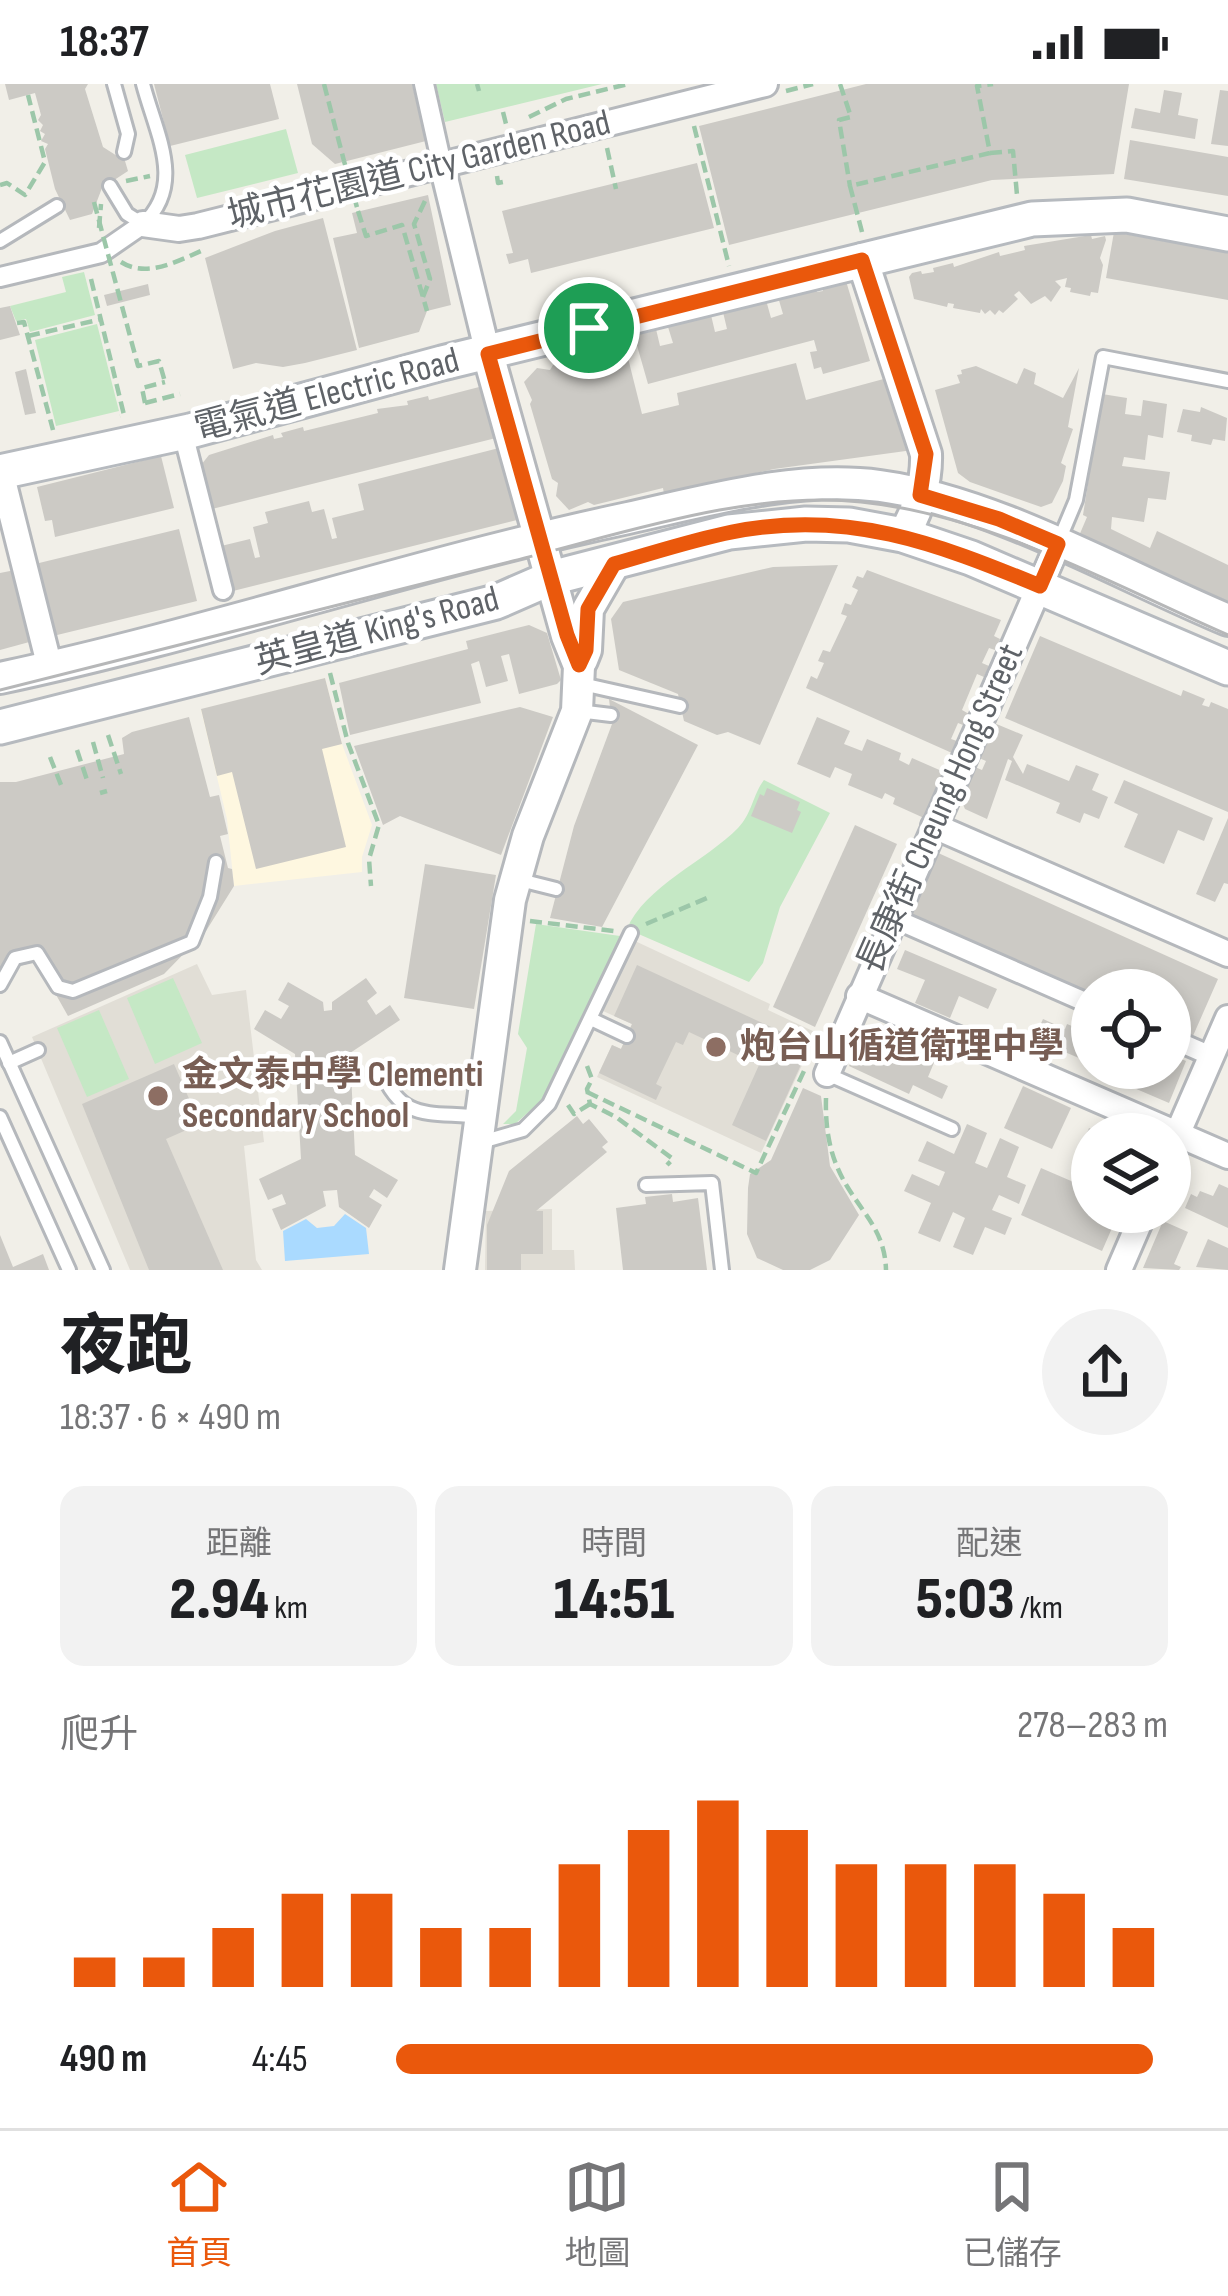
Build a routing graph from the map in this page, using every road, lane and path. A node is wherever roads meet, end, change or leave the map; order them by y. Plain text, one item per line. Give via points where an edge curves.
1 (114, 84) edge
2 (143, 84) edge
3 (324, 84) edge
4 (424, 84) edge
5 (765, 84) edge
6 (840, 84) edge
7 (993, 84) edge
8 (28, 95) dead end
9 (503, 112) dead end
10 (691, 115) dead end
11 (507, 128) dead end
12 (606, 142) dead end
13 (124, 152) dead end
14 (990, 153) junction
15 (442, 165) junction
16 (0, 185) edge
17 (850, 186) junction
18 (616, 189) dead end
19 (428, 195) dead end
20 (106, 196) joint
21 (1017, 198) dead end
22 (57, 206) dead end
23 (143, 224) junction
24 (1228, 234) edge
25 (0, 241) edge
26 (863, 248) junction
27 (85, 257) junction
28 (731, 272) dead end
29 (0, 277) edge
30 (423, 297) junction
31 (427, 311) dead end
32 (102, 319) junction
33 (17, 323) dead end
34 (28, 336) junction
35 (488, 354) junction
36 (1228, 381) edge
37 (42, 388) junction
38 (31, 391) dead end
39 (180, 394) dead end
40 (107, 419) dead end
41 (54, 433) dead end
42 (183, 433) junction
43 (0, 472) edge
44 (920, 495) junction
45 (904, 535) junction
46 (540, 536) junction
47 (1058, 544) junction
48 (614, 564) junction
49 (551, 578) junction
50 (1040, 586) junction
51 (223, 590) dead end
52 (1228, 620) edge
53 (328, 665) dead end
54 (50, 668) junction
55 (1228, 668) edge
56 (0, 678) edge
57 (579, 687) junction
58 (680, 706) dead end
59 (611, 716) dead end
60 (0, 727) edge
61 (108, 735) dead end
62 (93, 742) dead end
63 (76, 750) dead end
64 (50, 757) dead end
65 (121, 774) dead end
66 (103, 778) dead end
67 (87, 780) dead end
68 (63, 790) dead end
69 (934, 826) junction
70 (216, 862) dead end
71 (516, 879) junction
72 (370, 886) dead end
73 (556, 889) dead end
74 (707, 898) dead end
75 (892, 918) junction
76 (532, 921) dead end
77 (625, 933) junction
78 (1228, 954) edge
79 (0, 986) edge
80 (859, 996) junction
81 (1071, 996) edge
82 (1228, 1018) edge
83 (591, 1019) junction
84 (627, 1036) dead end
85 (0, 1042) edge
86 (580, 1043) junction
87 (38, 1050) dead end
88 (9, 1063) junction
89 (1216, 1063) edge
90 (818, 1068) junction
91 (381, 1070) dead end
92 (559, 1090) junction
93 (587, 1092) junction
94 (590, 1104) junction
95 (1111, 1113) edge
96 (1189, 1113) edge
97 (0, 1117) edge
98 (952, 1129) dead end
99 (480, 1130) junction
100 (1191, 1146) edge
101 (1228, 1156) edge
102 (646, 1185) joint
103 (1135, 1233) edge
104 (69, 1270) edge
105 (104, 1270) edge
106 (460, 1270) edge
107 (722, 1270) edge
108 (886, 1270) edge
109 (1119, 1270) edge

1 - 13 lane via 128,134
2 - 23 lane via 168,184
3 - 30 path, bridge via 365,236 402,225
4 - 15 street
5 - 15 street, 城市花園道 City Garden Road
6 - 17 path via 850,117 839,120
7 - 14 path via 977,86
8 - 16 path via 45,162 25,195
9 - 11 path
10 - 28 path
12 - 18 path
14 - 17 path
14 - 21 path via 1013,152
15 - 23 street, 城市花園道 City Garden Road via 198,226
15 - 35 street
17 - 26 path
19 - 30 path via 414,224 430,279
20 - 23 lane
20 - 39 path, bridge via 138,366 159,361 165,382 142,388 146,403
22 - 25 lane
23 - 27 street
24 - 26 main road, 電氣道 Electric Road via 1088,214
26 - 35 main road, 電氣道 Electric Road
26 - 44 street via 926,454
27 - 29 street
27 - 32 path
30 - 31 path
32 - 34 path
32 - 40 path via 124,415
33 - 34 path
34 - 37 path
35 - 42 main road, 電氣道 Electric Road
35 - 46 street
36 - 47 lane via 1102,357 1076,500
37 - 38 path
37 - 41 path
42 - 43 main road, 電氣道 Electric Road
42 - 51 street
43 - 54 street
44 - 45 street
44 - 46 street, 英皇道 King's Road via 862,485 774,489
44 - 47 street, 英皇道 King's Road
45 - 48 main road, 英皇道 King's Road via 849,525 770,526
45 - 50 main road, 英皇道 King's Road
46 - 49 street
46 - 54 street, 英皇道 King's Road
47 - 50 street, 長康街 Cheung Hong Street
47 - 52 street, 英皇道 King's Road
48 - 49 main road, 英皇道 King's Road
48 - 57 street via 588,609
49 - 57 street
49 - 60 main road, 英皇道 King's Road via 496,602
50 - 55 main road, 英皇道 King's Road
50 - 69 street, 長康街 Cheung Hong Street
53 - 72 path via 379,825
54 - 56 street, 英皇道 King's Road
57 - 58 lane
57 - 59 lane
57 - 71 street via 522,834
61 - 65 path
62 - 66 path
63 - 67 path
64 - 68 path
69 - 75 street, 長康街 Cheung Hong Street
69 - 78 street
70 - 79 lane via 192,942 73,991 58,987 37,953 15,958
71 - 73 lane
71 - 99 street
74 - 77 path
75 - 80 street, 長康街 Cheung Hong Street
75 - 81 street
76 - 77 path
77 - 83 lane
80 - 90 street, 長康街 Cheung Hong Street
80 - 95 street
82 - 89 street
83 - 84 lane
83 - 86 lane
85 - 88 lane
86 - 92 lane
86 - 93 path via 592,1079
87 - 88 lane
88 - 105 lane
89 - 96 street
90 - 93 path via 756,1173
90 - 98 lane
90 - 108 path via 829,1145 881,1235
91 - 99 lane via 391,1096 411,1110
92 - 94 path via 574,1114
92 - 99 lane via 523,1130
93 - 94 path
94 - 102 path via 674,1160
97 - 104 lane
99 - 106 street
100 - 101 street
102 - 107 lane via 712,1183
103 - 109 street

